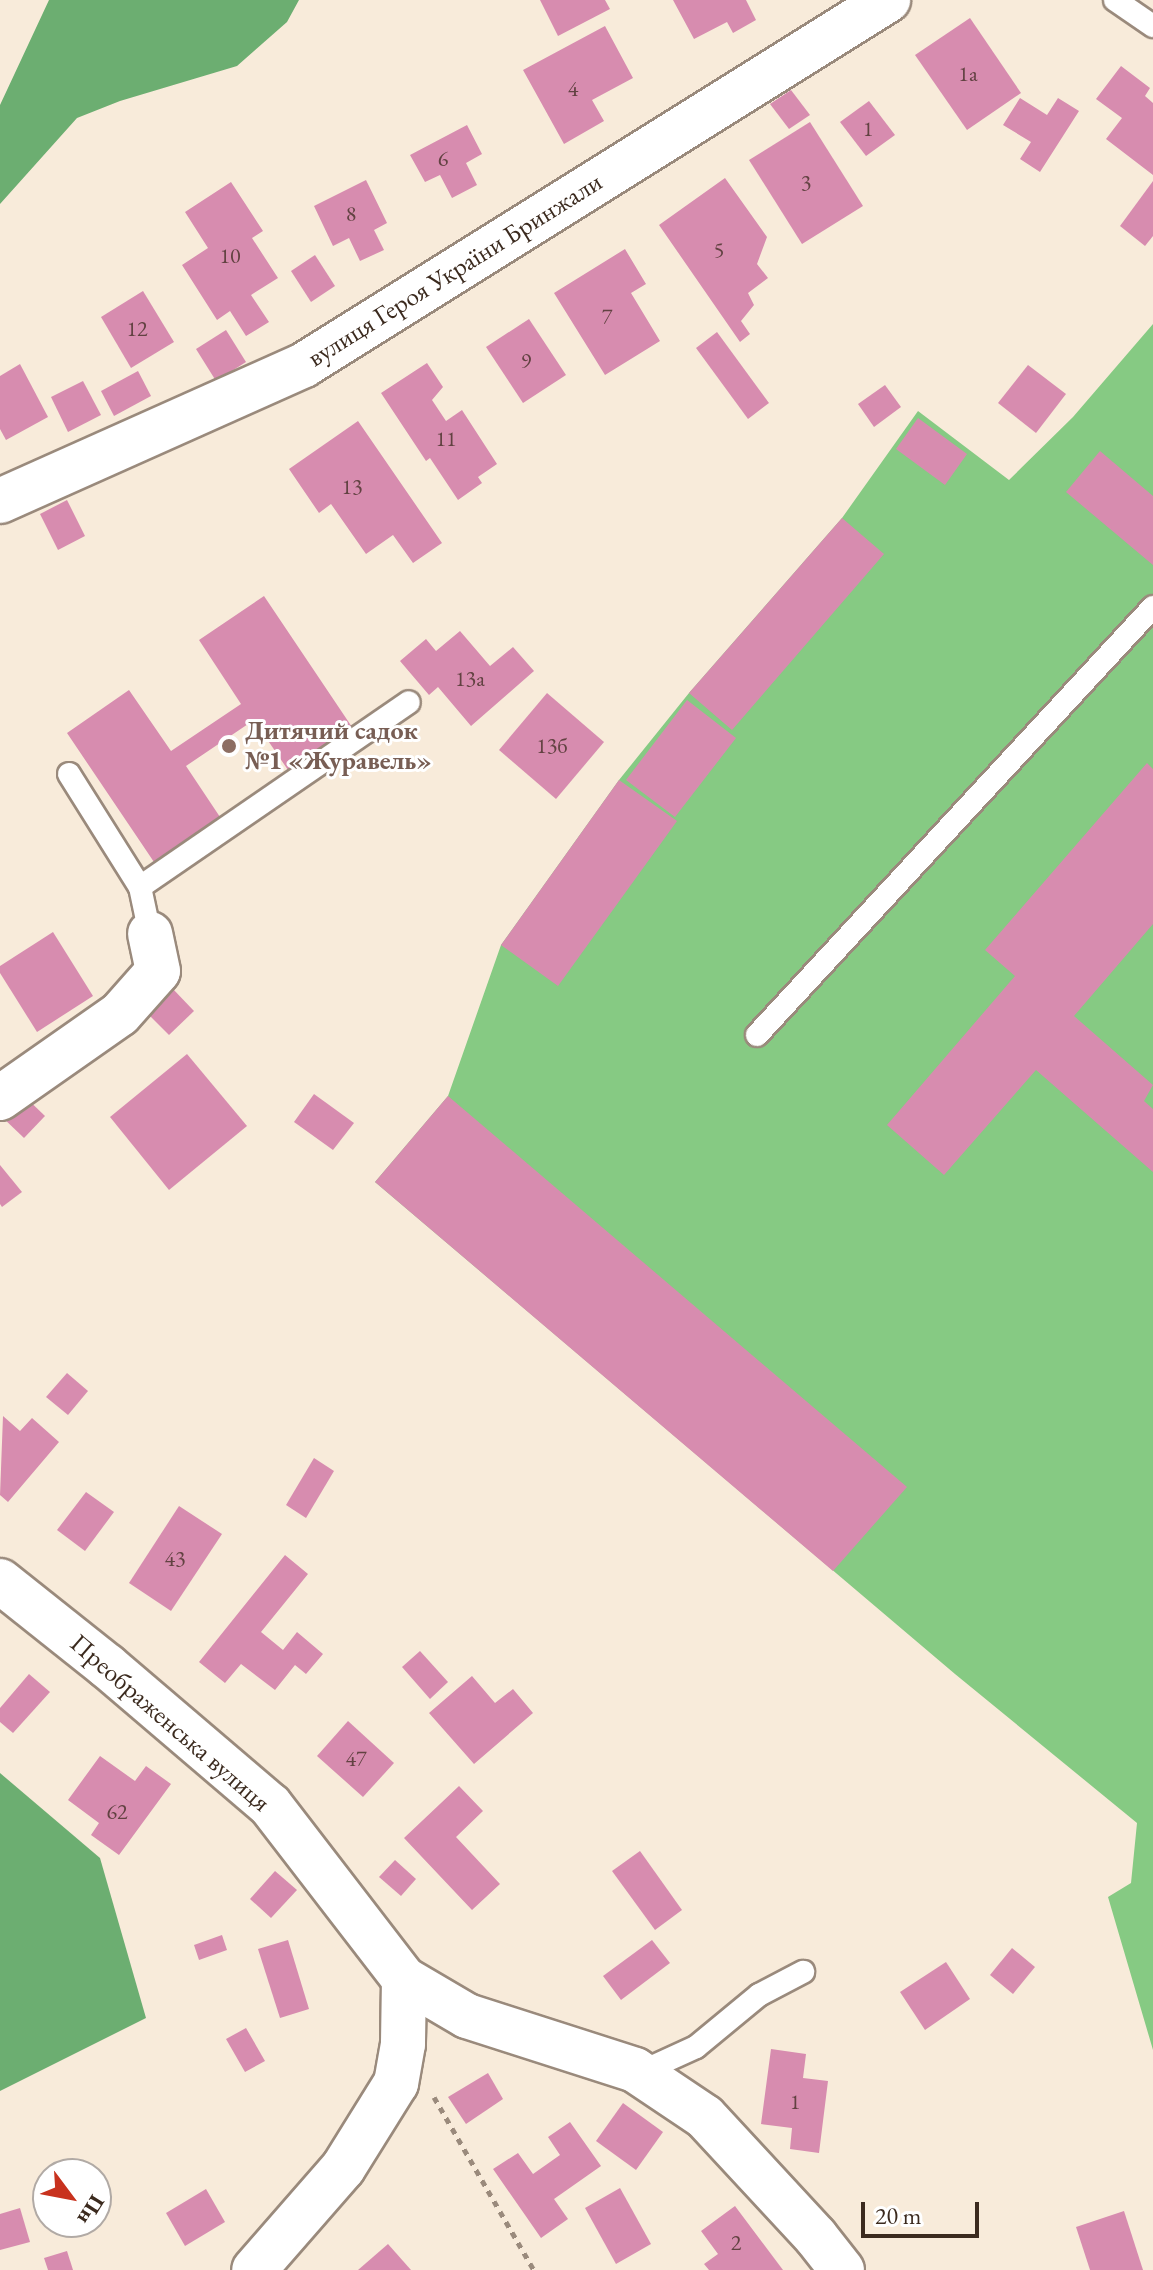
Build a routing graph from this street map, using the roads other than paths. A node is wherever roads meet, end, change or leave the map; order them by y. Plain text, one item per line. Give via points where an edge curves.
1 (888, 0) edge
2 (1115, 0) edge
3 (1153, 26) edge
4 (0, 501) edge
5 (1153, 607) edge
6 (409, 702) dead end
7 (69, 774) dead end
8 (140, 887) junction
9 (150, 934) joint
10 (757, 1035) dead end
11 (0, 1098) edge
12 (0, 1581) edge
13 (803, 1972) dead end
14 (404, 1979) junction
15 (639, 2073) junction
16 (254, 2270) edge
17 (842, 2270) edge

1 - 4 street, вулиця Героя України Бринжали via 304,365
2 - 3 lane
5 - 10 lane
6 - 8 lane
7 - 8 lane
8 - 9 lane
9 - 11 street via 158,971 120,1014
12 - 14 street, Преображенська вулиця via 270,1805
13 - 15 lane via 759,1995 696,2047
14 - 15 street via 467,2016
14 - 16 street via 396,2083 343,2168
15 - 17 street via 705,2117

